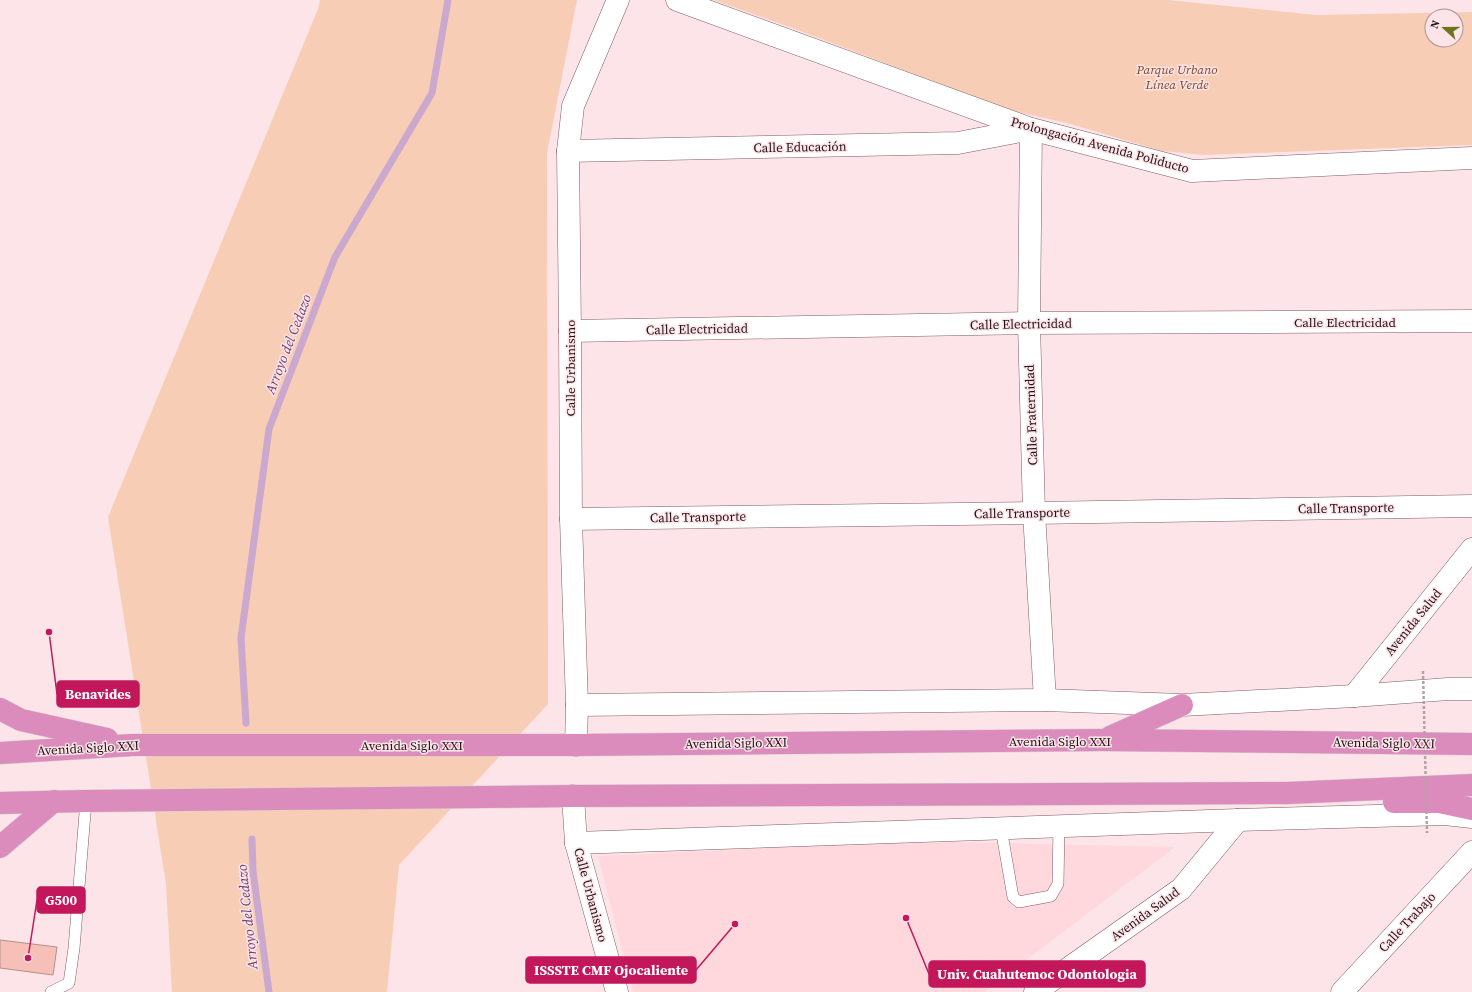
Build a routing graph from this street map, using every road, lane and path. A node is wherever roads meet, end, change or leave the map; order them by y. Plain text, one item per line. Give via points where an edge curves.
1 (618, 0) edge
2 (677, 0) edge
3 (1031, 129) junction
4 (568, 152) junction
5 (1472, 158) edge
6 (1472, 321) edge
7 (1029, 323) junction
8 (570, 331) junction
9 (1472, 506) edge
10 (1034, 513) junction
11 (571, 518) junction
12 (1472, 549) edge
13 (1423, 671) dead end
14 (1472, 689) edge
15 (1354, 696) junction
16 (1045, 700) junction
17 (577, 705) junction
18 (1182, 705) junction
19 (0, 709) edge
20 (1101, 740) junction
21 (1472, 744) edge
22 (132, 745) junction
23 (576, 745) junction
24 (0, 753) edge
25 (1472, 785) edge
26 (1287, 793) junction
27 (573, 796) junction
28 (54, 801) junction
29 (86, 801) junction
30 (0, 803) edge
31 (1472, 809) edge
32 (1472, 817) edge
33 (1238, 820) junction
34 (1059, 826) junction
35 (1001, 828) junction
36 (1427, 833) dead end
37 (576, 843) junction
38 (0, 847) edge
39 (1472, 852) edge
40 (51, 992) edge
41 (617, 992) edge
42 (1035, 992) edge
43 (1342, 992) edge

1 - 4 street, Calle Urbanismo via 573,106
2 - 3 street, Prolongación Avenida Poliducto
3 - 4 street, Calle Educación via 958,143
3 - 5 street, Prolongación Avenida Poliducto via 1192,171
3 - 7 street, Calle Fraternidad
4 - 8 street, Calle Urbanismo
6 - 7 street, Calle Electricidad
7 - 8 street, Calle Electricidad
7 - 10 street, Calle Fraternidad
8 - 11 street, Calle Urbanismo
9 - 10 street, Calle Transporte
10 - 11 street, Calle Transporte
10 - 16 street, Calle Fraternidad
11 - 17 street, Calle Urbanismo
12 - 15 street, Avenida Salud
13 - 36 path, bridge
14 - 15 street
15 - 18 street
16 - 17 street
16 - 18 street
17 - 23 street, Calle Urbanismo
18 - 20 highway
19 - 22 highway via 21,720
20 - 21 highway, Avenida Siglo XXI
20 - 23 highway, Avenida Siglo XXI
22 - 23 highway, Avenida Siglo XXI
22 - 24 highway, Avenida Siglo XXI
25 - 26 highway
26 - 27 highway
26 - 31 highway via 1341,801 1439,802
27 - 29 highway
27 - 37 street, Calle Urbanismo
28 - 29 highway
28 - 30 highway
28 - 38 highway
29 - 40 lane via 69,983
32 - 33 street via 1445,814
33 - 34 street
33 - 42 street, Avenida Salud via 1181,889
34 - 35 street
34 - 35 lane via 1058,884 1051,896 1018,902 1013,897
35 - 37 street
37 - 41 street, Calle Urbanismo
39 - 43 street, Calle Trabajo

